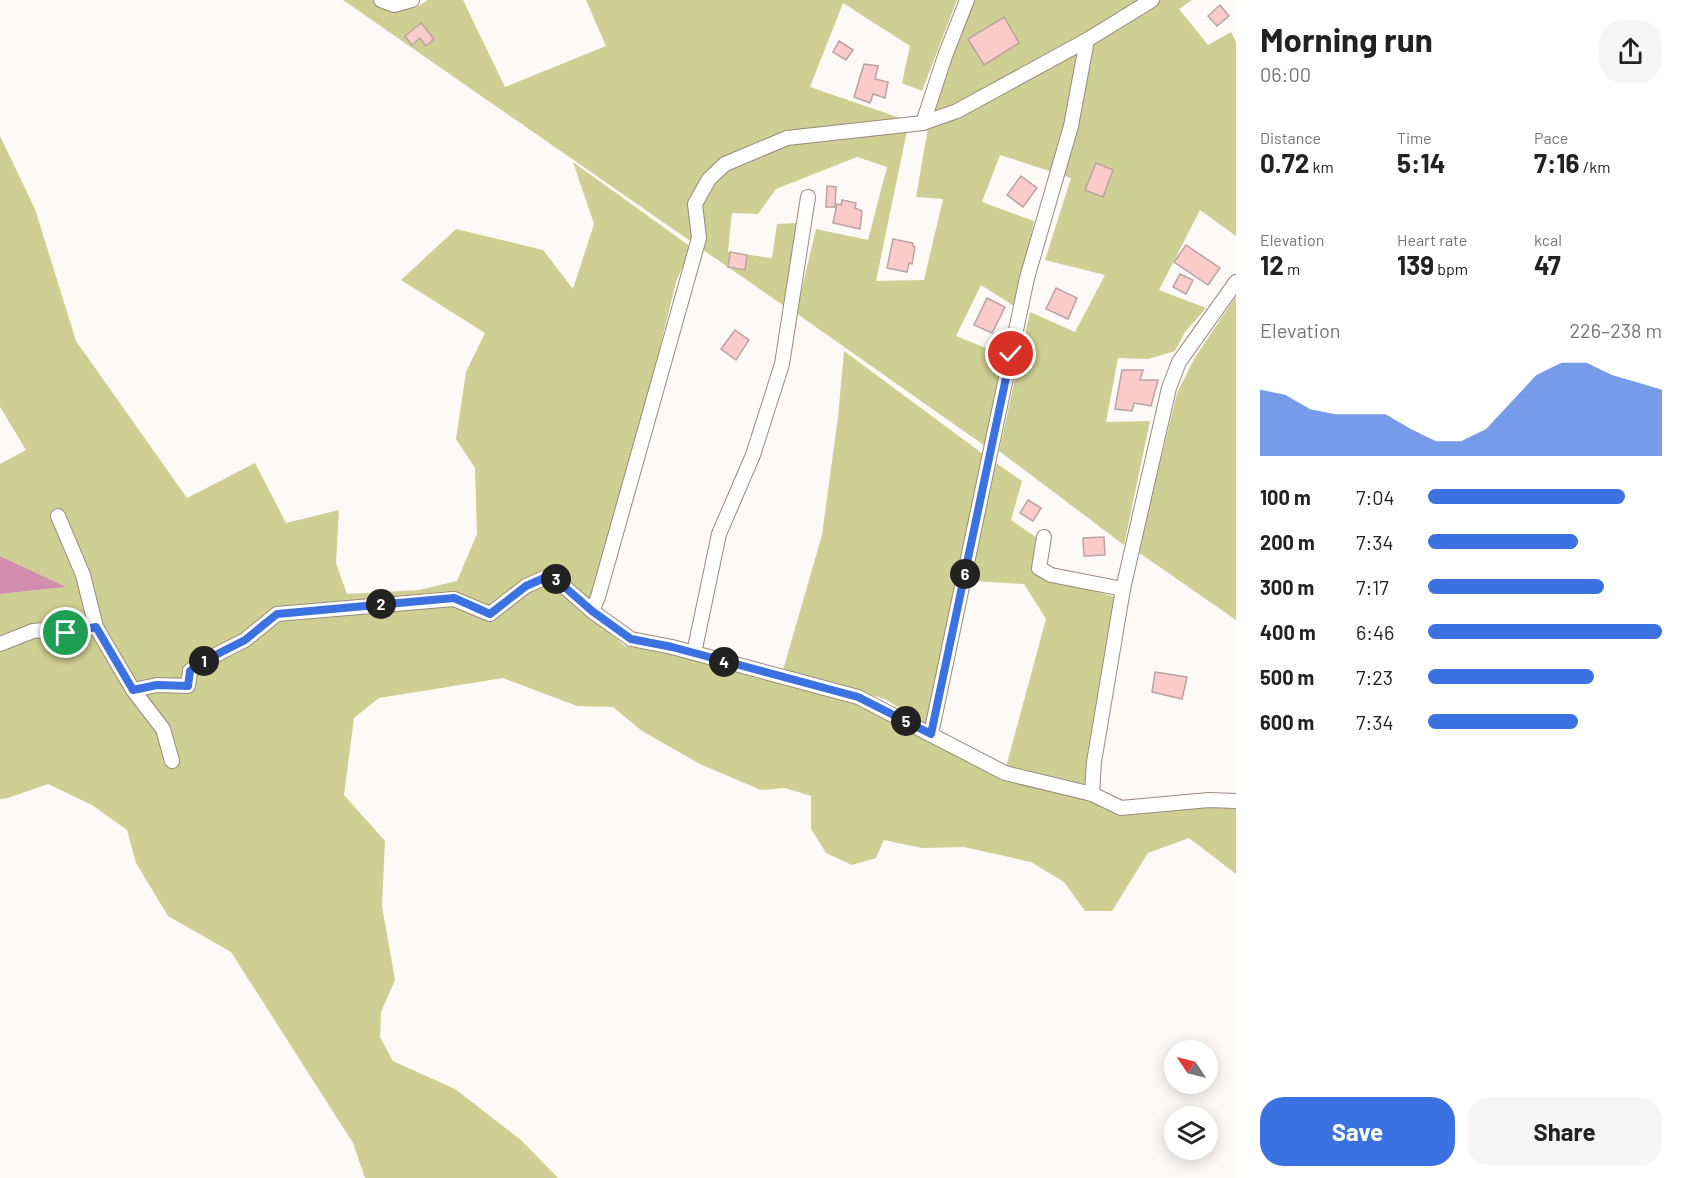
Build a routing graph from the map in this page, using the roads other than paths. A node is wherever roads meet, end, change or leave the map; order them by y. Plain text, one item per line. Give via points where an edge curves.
1 (381, 0) edge
2 (412, 0) edge
3 (967, 0) edge
4 (1152, 0) edge
5 (1087, 40) junction
6 (923, 123) junction
7 (808, 197) dead end
8 (1236, 282) edge
9 (58, 516) dead end
10 (1044, 537) dead end
11 (1123, 589) junction
12 (592, 611) junction
13 (96, 627) junction
14 (0, 644) edge
15 (694, 653) junction
16 (133, 690) junction
17 (931, 734) junction
18 (172, 762) dead end
19 (1092, 794) junction
20 (1236, 801) edge

1 - 2 street via 394,5
3 - 6 street
4 - 5 street
5 - 6 street via 957,111
5 - 17 street via 1071,126 1027,278
6 - 12 street via 787,138 724,164 708,179 695,204 699,238
7 - 15 street via 782,364 753,455 719,534
8 - 11 street via 1179,362 1169,388
9 - 13 street via 83,575
10 - 11 street via 1039,568 1051,575
11 - 19 street
12 - 15 street via 631,639
12 - 16 street via 551,575 526,586 490,614 454,598 277,614 245,640 190,671 188,686 157,685
13 - 14 street via 66,633 55,629 33,631
13 - 16 street
15 - 17 street via 858,697
16 - 18 street via 163,729
17 - 19 street via 1005,773
19 - 20 street via 1121,808

